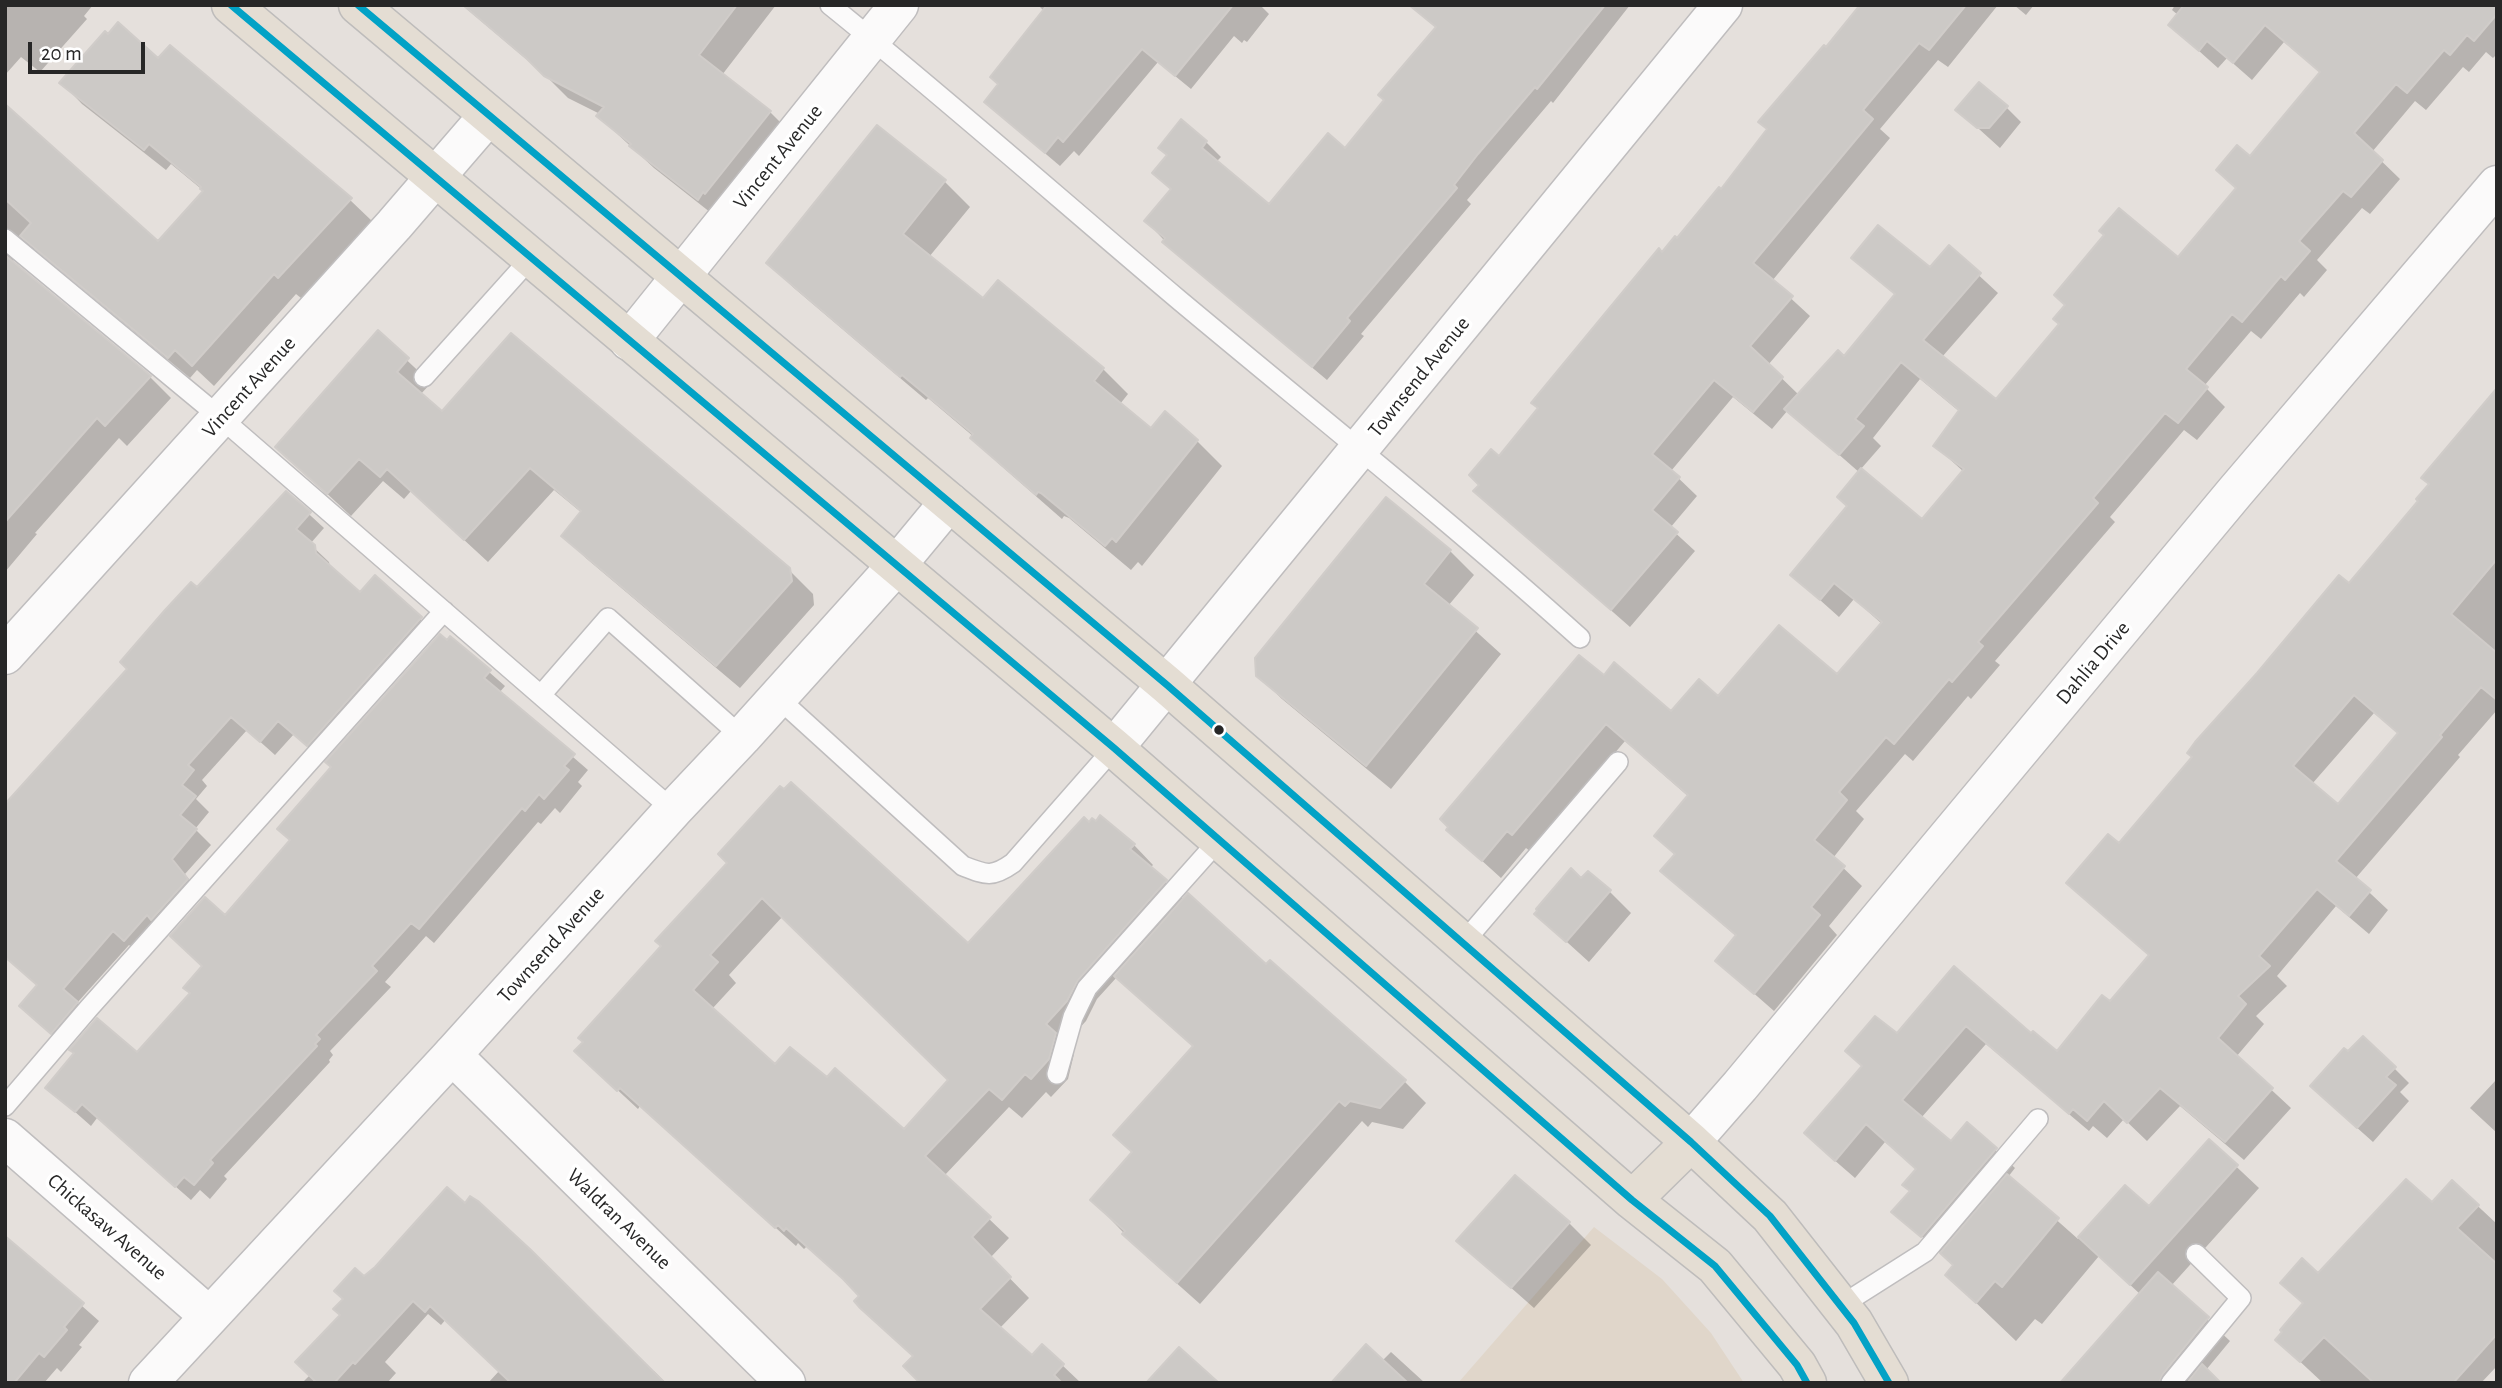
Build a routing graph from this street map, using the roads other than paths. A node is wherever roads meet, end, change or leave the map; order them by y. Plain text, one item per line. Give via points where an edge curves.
1 (231, 5) edge
2 (358, 5) edge
3 (831, 5) edge
4 (900, 5) edge
5 (1723, 5) edge
6 (872, 39) junction
7 (488, 116) junction
8 (436, 179) junction
9 (2497, 185) edge
10 (5, 239) edge
11 (530, 259) junction
12 (681, 277) junction
13 (629, 341) junction
14 (424, 377) dead end
15 (221, 418) junction
16 (1359, 450) junction
17 (948, 502) junction
18 (896, 566) junction
19 (444, 611) junction
20 (1580, 638) dead end
21 (5, 655) edge
22 (1167, 685) junction
23 (541, 695) junction
24 (777, 697) junction
25 (743, 737) junction
26 (1114, 748) junction
27 (1618, 762) dead end
28 (673, 810) junction
29 (1219, 840) junction
30 (1463, 943) junction
31 (453, 1055) junction
32 (1057, 1074) dead end
33 (5, 1106) edge
34 (2038, 1119) dead end
35 (5, 1138) edge
36 (1691, 1142) junction
37 (1632, 1200) junction
38 (2196, 1254) dead end
39 (1840, 1306) junction
40 (209, 1316) junction
41 (148, 1383) edge
42 (786, 1383) edge
43 (1807, 1383) edge
44 (1889, 1383) edge
45 (2171, 1383) edge

1 - 8 main road
2 - 7 main road
3 - 6 lane
4 - 6 street, Vincent Avenue
5 - 16 street, Townsend Avenue
6 - 12 street, Vincent Avenue
6 - 16 lane
7 - 8 street, Vincent Avenue
7 - 12 main road
8 - 11 main road
8 - 15 street, Vincent Avenue
9 - 36 street, Dahlia Drive
10 - 15 lane
11 - 13 main road
11 - 14 lane
12 - 13 street, Vincent Avenue
12 - 17 main road
13 - 18 main road
15 - 19 lane
15 - 21 street, Vincent Avenue
16 - 20 lane
16 - 22 street, Townsend Avenue
17 - 18 street, Townsend Avenue
17 - 22 main road
18 - 24 street, Townsend Avenue
18 - 26 main road
19 - 23 lane
19 - 33 lane
22 - 26 street, Townsend Avenue
22 - 30 main road
23 - 25 lane via 608,618
23 - 28 lane
24 - 25 street, Townsend Avenue
24 - 26 lane via 963,866 987,876 1013,863
25 - 28 street, Townsend Avenue
26 - 29 main road
27 - 30 lane
28 - 31 street, Townsend Avenue
29 - 32 lane via 1087,988 1073,1017
29 - 37 main road
30 - 36 main road
31 - 40 street, Townsend Avenue
31 - 42 street, Waldran Avenue
34 - 39 lane via 1925,1252
35 - 40 street, Chickasaw Avenue
36 - 37 main road
36 - 39 main road via 1770,1216
37 - 43 main road via 1715,1266
38 - 45 lane via 2241,1298
39 - 44 main road
40 - 41 street, Townsend Avenue

